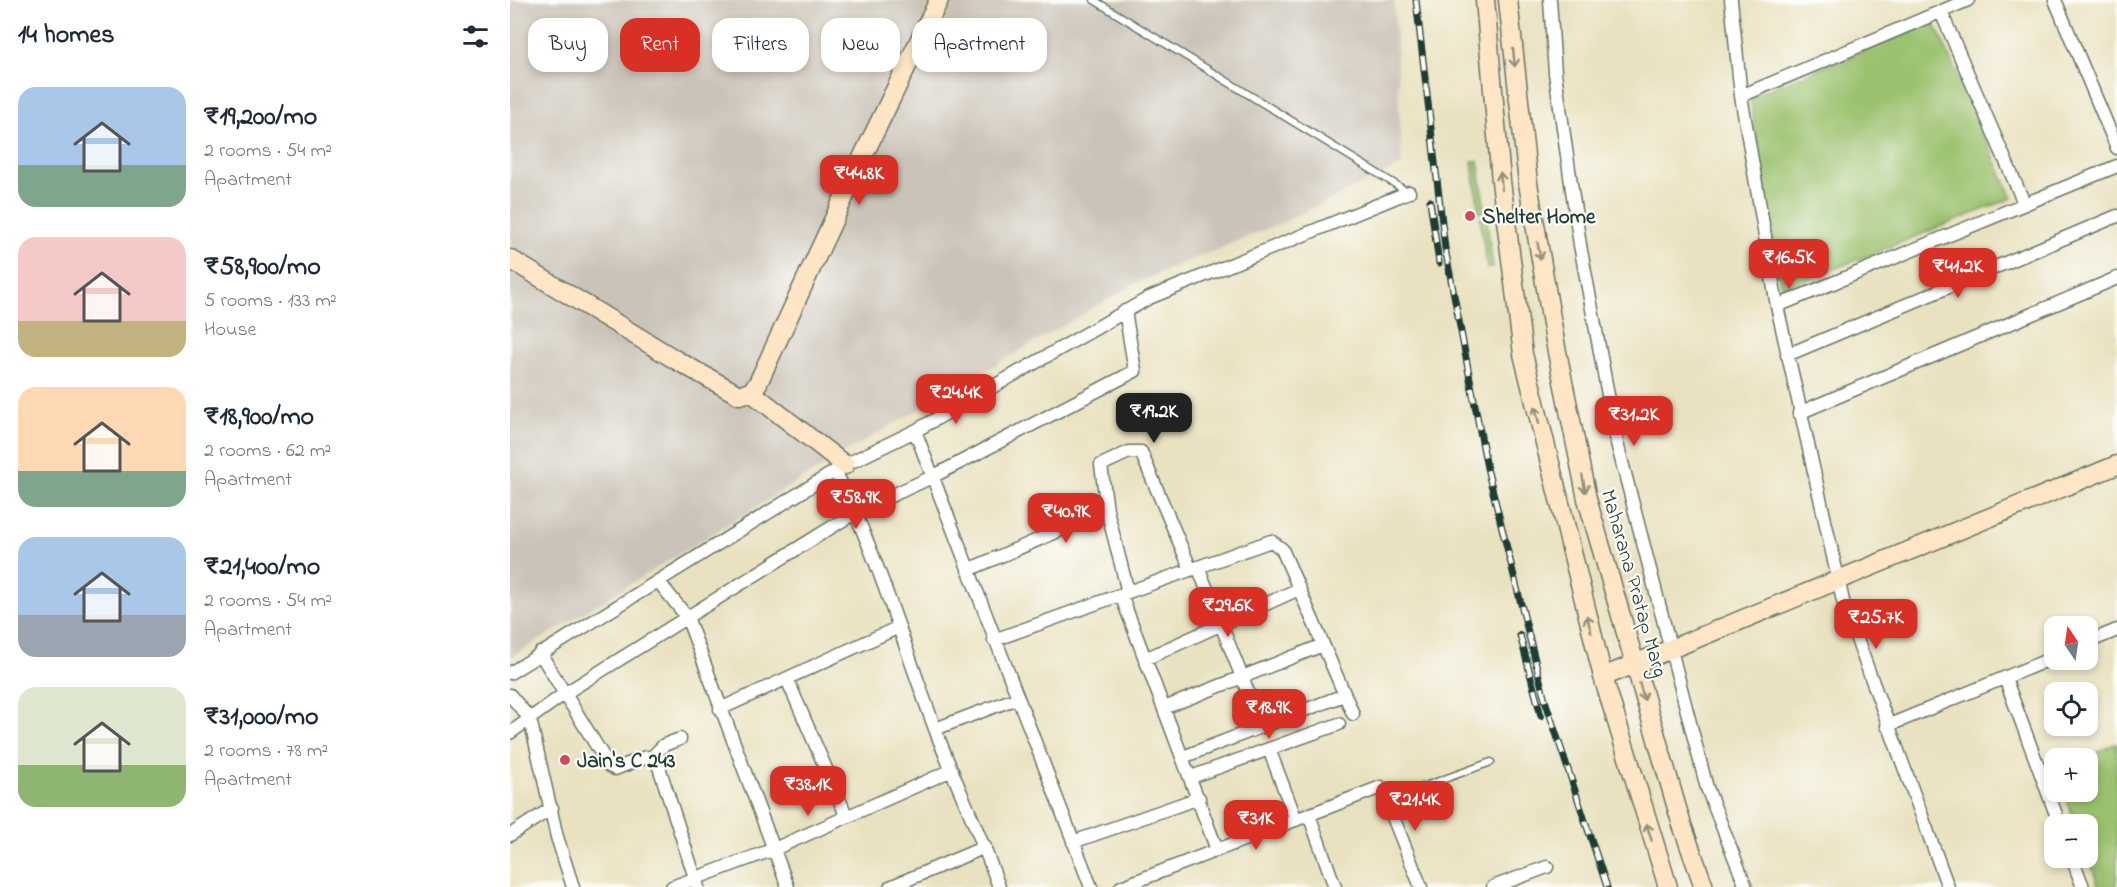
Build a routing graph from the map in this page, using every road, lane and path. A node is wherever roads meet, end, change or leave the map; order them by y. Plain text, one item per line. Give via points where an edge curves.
1 (939, 0) edge
2 (1094, 0) edge
3 (1485, 0) edge
4 (1508, 0) edge
5 (1550, 0) edge
6 (1731, 0) edge
7 (1968, 0) edge
8 (2055, 0) edge
9 (1941, 12) junction
10 (1741, 96) junction
11 (2117, 148) edge
12 (2117, 166) edge
13 (1409, 192) joint
14 (2024, 203) junction
15 (2117, 216) edge
16 (510, 259) edge
17 (2117, 278) edge
18 (1777, 306) junction
19 (1125, 311) junction
20 (1787, 355) junction
21 (751, 392) junction
22 (1799, 412) junction
23 (915, 432) junction
24 (2117, 465) edge
25 (840, 468) junction
26 (932, 477) junction
27 (1107, 510) junction
28 (856, 512) junction
29 (1195, 568) junction
30 (968, 570) junction
31 (658, 581) junction
32 (1838, 582) junction
33 (1299, 589) junction
34 (1124, 593) junction
35 (687, 617) junction
36 (1221, 625) junction
37 (899, 627) junction
38 (2117, 630) edge
39 (2098, 638) edge
40 (994, 640) junction
41 (1323, 645) junction
42 (1672, 649) junction
43 (540, 653) junction
44 (1145, 658) junction
45 (2044, 662) edge
46 (1634, 665) junction
47 (510, 673) edge
48 (1603, 676) junction
49 (1242, 677) junction
50 (2005, 678) junction
51 (787, 679) junction
52 (564, 694) junction
53 (510, 695) edge
54 (1344, 695) junction
55 (1017, 698) junction
56 (1164, 708) junction
57 (720, 709) junction
58 (1353, 714) dead end
59 (530, 719) junction
60 (1339, 724) dead end
61 (1262, 726) junction
62 (1887, 726) junction
63 (935, 729) junction
64 (510, 733) edge
65 (680, 739) dead end
66 (1269, 749) junction
67 (652, 757) junction
68 (1183, 757) junction
69 (1491, 762) dead end
70 (952, 770) junction
71 (1191, 777) junction
72 (1383, 793) junction
73 (1199, 798) junction
74 (552, 808) junction
75 (2056, 814) edge
76 (1309, 815) junction
77 (846, 816) junction
78 (1296, 820) junction
79 (510, 835) edge
80 (1073, 842) junction
81 (985, 847) junction
82 (772, 850) junction
83 (1217, 850) junction
84 (1547, 867) dead end
85 (2076, 868) edge
86 (696, 883) edge
87 (904, 885) edge
88 (573, 887) edge
89 (672, 887) edge
90 (788, 887) edge
91 (890, 887) edge
92 (999, 887) edge
93 (1091, 887) edge
94 (1121, 887) edge
95 (1335, 887) edge
96 (1420, 887) edge
97 (1494, 887) edge
98 (1668, 887) edge
99 (1704, 887) edge
100 (1746, 887) edge
101 (1948, 887) edge
102 (2083, 887) edge

1 - 21 main road
2 - 13 lane
48 -> 3 main road via 1523,354 1501,181
4 -> 46 main road, Maharana Pratap Marg via 1528,183 1556,347 1587,499
5 - 42 street via 1555,73 1596,338 1617,443
6 - 10 street
7 - 9 street
8 - 11 street
9 - 10 street
9 - 14 street
10 - 18 street
12 - 14 street
13 - 19 street
14 - 18 street
15 - 20 street
16 - 21 main road via 697,372 739,394
17 - 22 street
18 - 20 street
19 - 23 street
19 - 26 street via 1135,371
20 - 22 street
21 - 25 main road
22 - 32 street
23 - 25 street
23 - 26 street
24 - 32 main road
25 - 28 street
25 - 31 street
26 - 28 street
26 - 30 street
27 - 29 street via 1101,465 1129,452 1141,452
27 - 30 street
27 - 34 street
28 - 35 street
28 - 37 street
29 - 33 street via 1265,542 1275,542 1282,549
29 - 34 street
29 - 36 street
30 - 40 street
31 - 35 street
31 - 43 street
32 - 42 main road
32 - 62 street
33 - 36 street
33 - 41 street
34 - 40 street
34 - 44 street
35 - 52 street
35 - 57 street
36 - 44 street
36 - 49 street
37 - 51 street
37 - 63 street
38 - 39 street
40 - 55 street
41 - 49 street
41 - 54 street
42 - 46 main road
42 - 100 street via 1707,788
43 - 47 street
43 - 52 street
44 - 56 street
45 - 50 street
46 - 48 main road
46 -> 99 main road, Maharana Pratap Marg
98 -> 48 main road
49 - 56 street
49 - 61 street
50 - 62 street
50 - 75 street
51 - 57 street
51 - 77 street
52 - 59 street
52 - 67 street via 609,766 622,768
53 - 59 street
54 - 58 street
54 - 61 street
55 - 63 street
55 - 80 street
56 - 68 street
57 - 82 street
59 - 64 street
59 - 74 street
60 - 66 street
61 - 68 street
62 - 101 street
63 - 70 street
65 - 67 street via 664,745
66 - 71 street
66 - 78 street
67 - 86 street via 661,768
68 - 71 street
69 - 72 lane via 1417,789 1399,786
70 - 77 street
70 - 81 street
71 - 73 street
72 - 76 street via 1381,787
72 - 96 street
73 - 80 street
73 - 83 street
74 - 79 street
74 - 88 street
76 - 78 street
76 - 95 street
77 - 82 street
78 - 83 street
80 - 93 street
81 - 87 street
81 - 92 street
82 - 86 street
82 - 90 street
83 - 94 street
84 - 97 street
85 - 102 street
86 - 89 street
87 - 91 street

